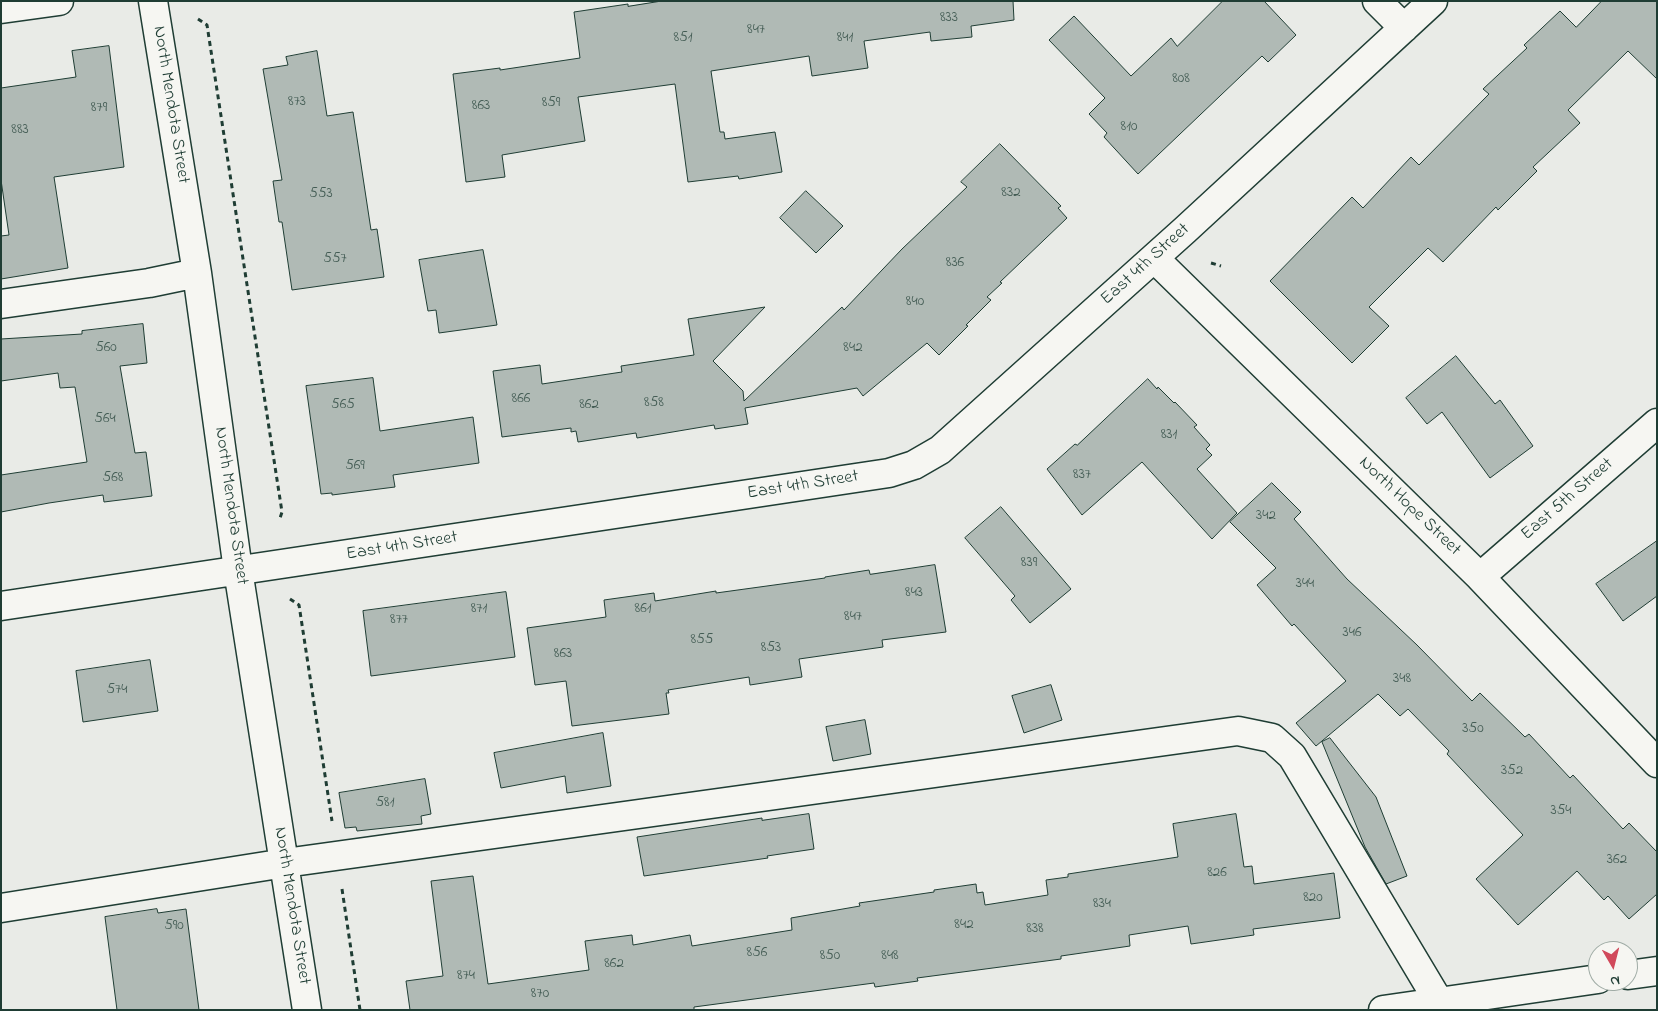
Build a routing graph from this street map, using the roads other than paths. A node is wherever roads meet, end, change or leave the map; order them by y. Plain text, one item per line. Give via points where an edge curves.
1 (59, 1) edge
2 (153, 1) edge
3 (1377, 1) edge
4 (1433, 1) edge
5 (1, 9) edge
6 (1404, 28) junction
7 (1154, 258) junction
8 (197, 273) junction
9 (1, 304) edge
10 (1657, 423) edge
11 (238, 570) junction
12 (1480, 577) junction
13 (1, 606) edge
14 (1657, 763) edge
15 (285, 863) junction
16 (1, 908) edge
17 (1657, 971) edge
18 (1638, 974) edge
19 (1588, 980) edge
20 (1439, 1002) junction
21 (307, 1010) edge
22 (1383, 1010) edge

1 - 5 street
2 - 8 street, North Mendota Street
3 - 6 street
4 - 6 street, East 4th Street
6 - 7 street, East 4th Street
7 - 11 street, East 4th Street via 940,450 914,465 889,473
7 - 12 street, North Hope Street
8 - 9 street via 150,283
8 - 11 street, North Mendota Street
10 - 12 street, East 5th Street
11 - 13 street, East 4th Street
11 - 15 street, North Mendota Street
12 - 14 street, North Hope Street
15 - 16 street
15 - 20 street via 1238,731 1272,738 1292,756
15 - 21 street, North Mendota Street
17 - 18 street
19 - 20 street
20 - 22 street

